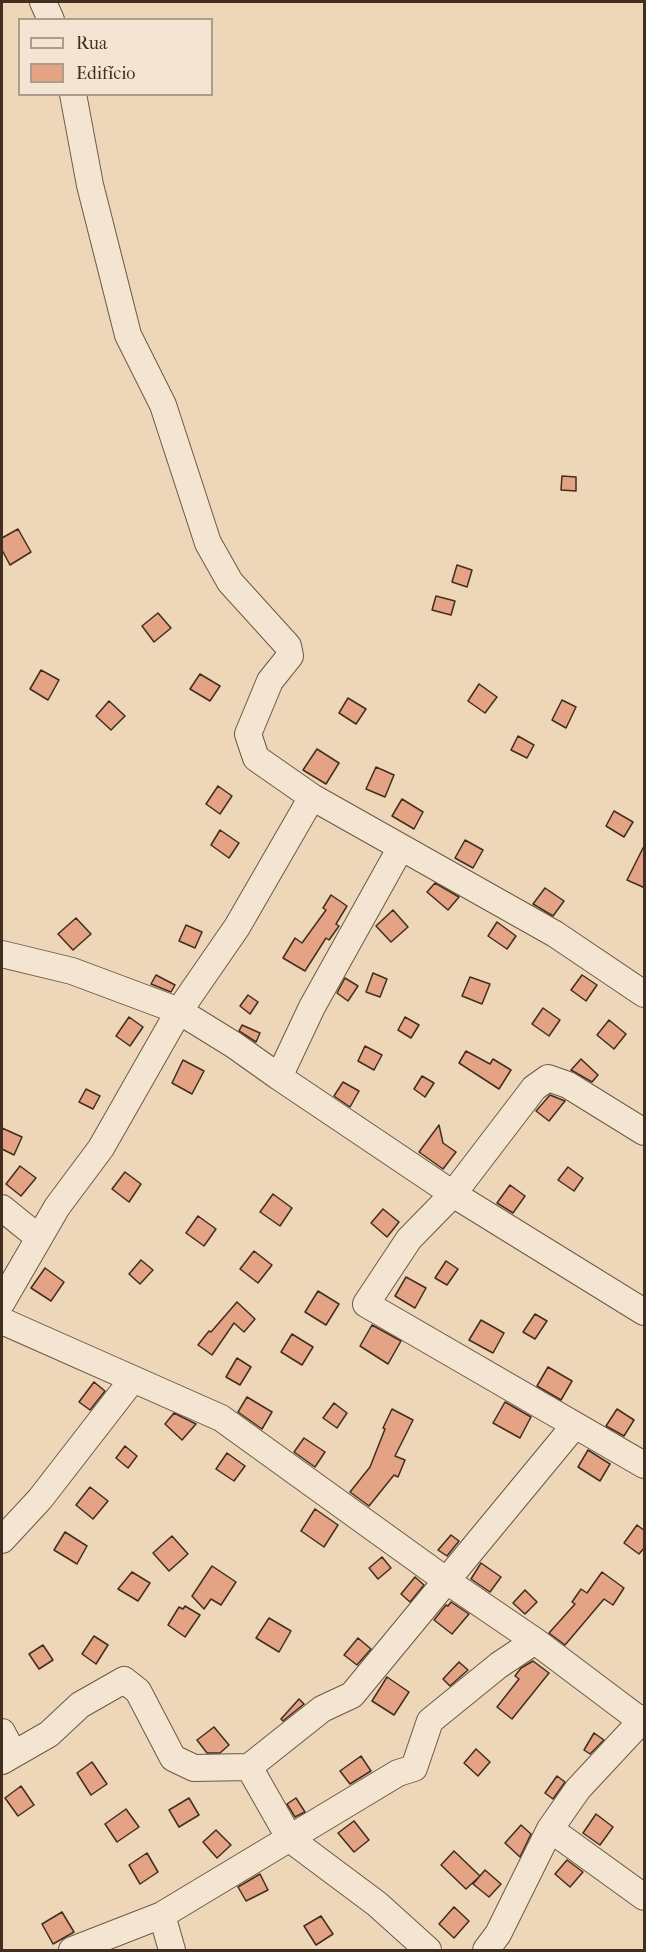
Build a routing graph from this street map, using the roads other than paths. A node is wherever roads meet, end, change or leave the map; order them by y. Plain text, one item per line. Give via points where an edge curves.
1 (43, 2) edge
2 (50, 18) edge
3 (73, 96) edge
4 (312, 797) junction
5 (400, 849) junction
6 (2, 954) edge
7 (645, 994) edge
8 (179, 1011) junction
9 (279, 1077) junction
10 (645, 1132) edge
11 (453, 1194) junction
12 (2, 1208) edge
13 (39, 1238) junction
14 (2, 1302) edge
15 (645, 1312) edge
16 (2, 1321) edge
17 (133, 1379) junction
18 (575, 1425) junction
19 (645, 1465) edge
20 (2, 1540) edge
21 (447, 1581) junction
22 (535, 1641) junction
23 (644, 1721) edge
24 (5, 1749) edge
25 (249, 1767) junction
26 (550, 1829) junction
27 (290, 1839) junction
28 (645, 1897) edge
29 (162, 1915) junction
30 (72, 1950) edge
31 (172, 1950) edge
32 (428, 1950) edge
33 (486, 1950) edge

1 - 2 street
3 - 4 street via 90,185 128,335 163,405 208,543 230,582 288,646 290,656 270,681 248,734 256,758
4 - 5 street
4 - 8 street via 237,927
5 - 7 street via 555,934
5 - 9 street via 312,1007
6 - 8 street via 72,971
8 - 9 street
8 - 13 street via 101,1148
9 - 11 street
10 - 11 street via 568,1085 548,1078 534,1088
11 - 15 street
11 - 18 street via 409,1239 366,1304
12 - 13 street
13 - 14 street
16 - 17 street
17 - 20 street via 40,1499
17 - 21 street via 221,1418
18 - 19 street
18 - 21 street
21 - 22 street
21 - 25 street via 352,1695 322,1709
22 - 23 street
22 - 27 street via 430,1721 414,1768 398,1773
23 - 26 street via 578,1789
24 - 25 street via 49,1734 80,1705 124,1680 138,1691 173,1758 194,1768
25 - 27 street
26 - 28 street
26 - 33 street via 498,1934
27 - 29 street
27 - 32 street
29 - 30 street
29 - 31 street

